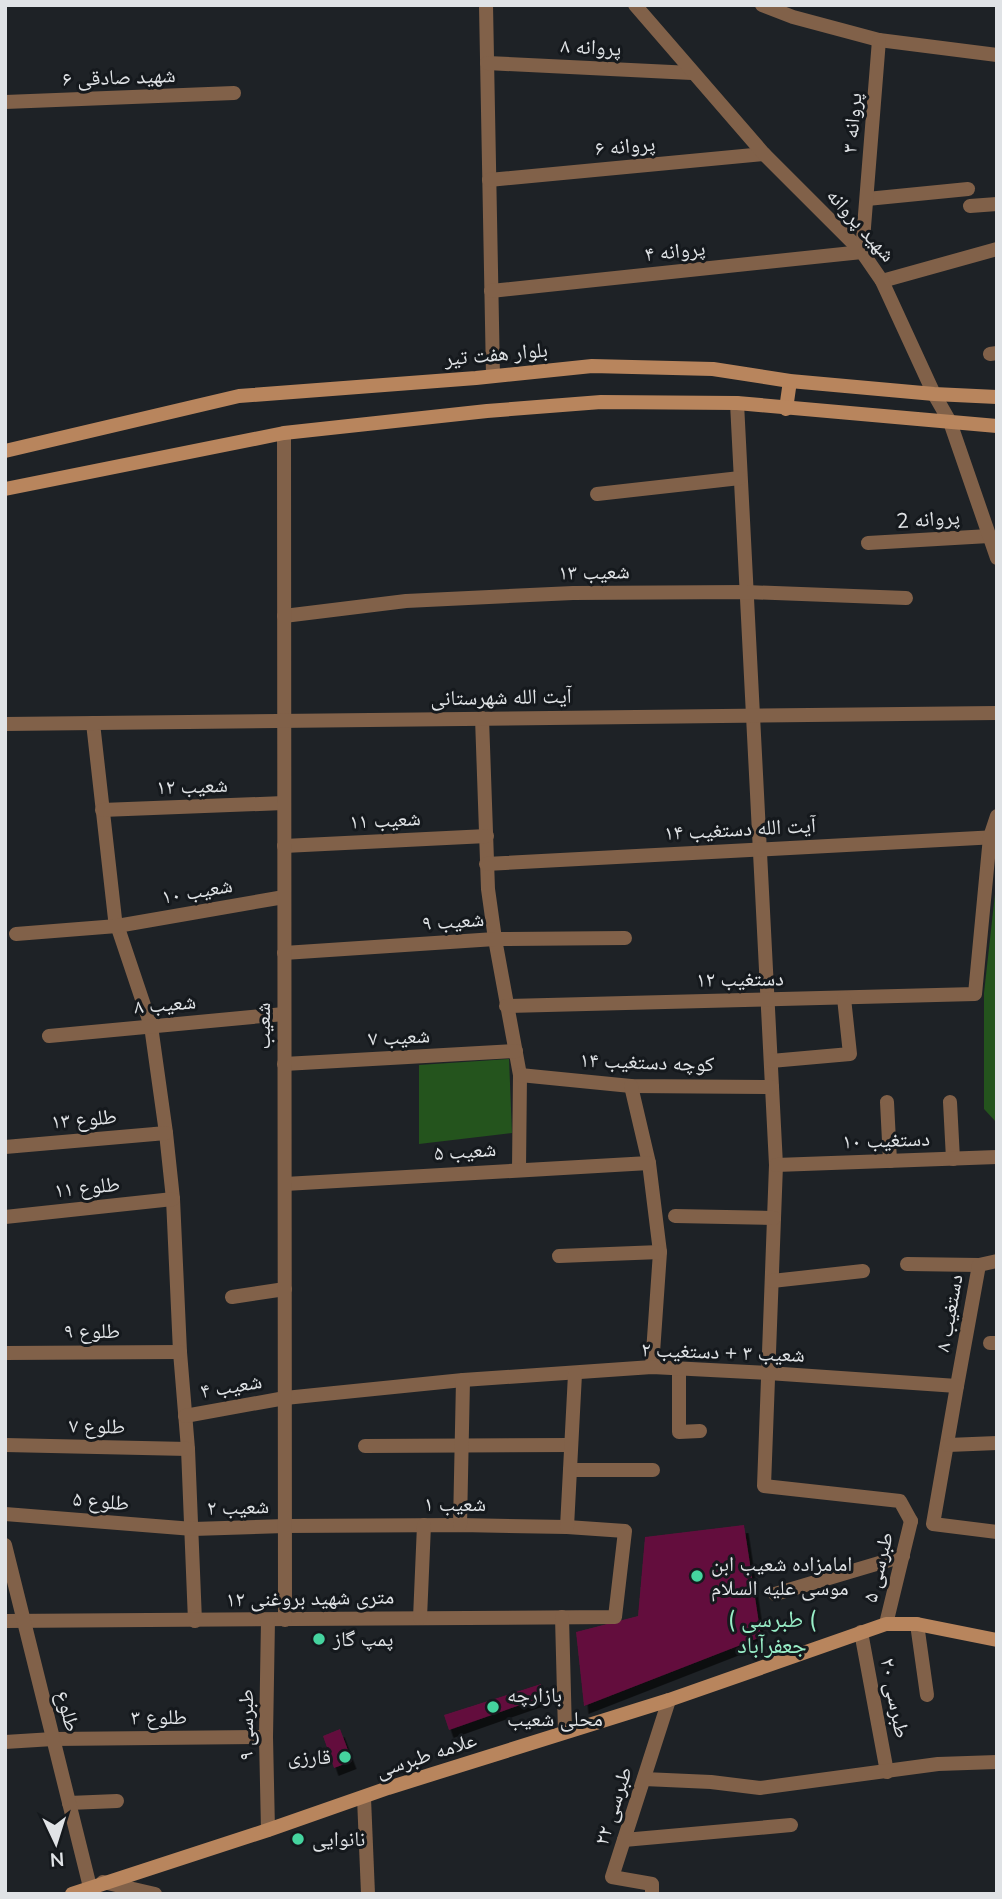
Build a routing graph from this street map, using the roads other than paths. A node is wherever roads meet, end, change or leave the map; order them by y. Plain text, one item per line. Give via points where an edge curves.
1 (486, 5) edge
2 (635, 5) edge
3 (762, 5) edge
4 (794, 11) edge
5 (879, 40) junction
6 (997, 55) edge
7 (487, 63) junction
8 (692, 73) junction
9 (233, 93) dead end
10 (5, 102) edge
11 (764, 154) junction
12 (489, 180) junction
13 (968, 189) dead end
14 (867, 199) junction
15 (997, 204) edge
16 (970, 206) dead end
17 (997, 249) edge
18 (862, 252) junction
19 (882, 281) junction
20 (491, 291) junction
21 (493, 376) junction
22 (790, 381) junction
23 (934, 394) junction
24 (997, 397) edge
25 (737, 403) junction
26 (786, 409) junction
27 (950, 422) junction
28 (997, 426) edge
29 (284, 433) junction
30 (5, 451) edge
31 (740, 478) junction
32 (5, 489) edge
33 (597, 494) dead end
34 (989, 536) junction
35 (868, 543) dead end
36 (997, 558) edge
37 (746, 592) junction
38 (906, 598) dead end
39 (285, 616) junction
40 (997, 713) edge
41 (753, 716) junction
42 (482, 718) junction
43 (285, 720) junction
44 (93, 723) junction
45 (5, 724) edge
46 (284, 803) junction
47 (102, 810) junction
48 (997, 816) edge
49 (487, 836) junction
50 (993, 837) edge
51 (285, 846) junction
52 (760, 849) junction
53 (486, 863) junction
54 (285, 897) junction
55 (117, 926) junction
56 (16, 934) dead end
57 (625, 938) dead end
58 (495, 939) junction
59 (285, 954) junction
60 (844, 998) junction
61 (767, 999) junction
62 (506, 1006) junction
63 (285, 1014) junction
64 (151, 1026) junction
65 (49, 1036) dead end
66 (516, 1051) junction
67 (771, 1061) junction
68 (285, 1065) junction
69 (520, 1075) junction
70 (631, 1086) junction
71 (772, 1087) junction
72 (887, 1102) dead end
73 (950, 1102) dead end
74 (166, 1133) junction
75 (5, 1147) edge
76 (997, 1157) edge
77 (953, 1158) junction
78 (890, 1161) junction
79 (649, 1163) junction
80 (776, 1165) junction
81 (519, 1169) junction
82 (285, 1184) junction
83 (173, 1199) junction
84 (675, 1216) dead end
85 (5, 1217) edge
86 (774, 1218) junction
87 (660, 1252) junction
88 (559, 1255) dead end
89 (997, 1261) edge
90 (907, 1264) dead end
91 (979, 1265) junction
92 (863, 1271) dead end
93 (772, 1281) junction
94 (285, 1289) junction
95 (232, 1297) dead end
96 (180, 1352) junction
97 (5, 1353) edge
98 (652, 1367) junction
99 (679, 1368) junction
100 (768, 1373) junction
101 (575, 1374) junction
102 (463, 1380) junction
103 (957, 1386) junction
104 (285, 1398) junction
105 (186, 1416) junction
106 (700, 1431) dead end
107 (997, 1443) edge
108 (5, 1445) edge
109 (461, 1445) junction
110 (571, 1445) junction
111 (948, 1445) junction
112 (365, 1446) dead end
113 (188, 1449) junction
114 (570, 1470) junction
115 (653, 1470) dead end
116 (5, 1514) edge
117 (911, 1521) junction
118 (933, 1524) junction
119 (424, 1525) junction
120 (460, 1525) junction
121 (285, 1526) junction
122 (567, 1527) junction
123 (193, 1529) junction
124 (997, 1532) edge
125 (5, 1545) edge
126 (903, 1556) junction
127 (775, 1594) dead end
128 (562, 1617) junction
129 (615, 1617) joint
130 (420, 1619) junction
131 (195, 1620) junction
132 (268, 1620) junction
133 (285, 1620) junction
134 (5, 1621) edge
135 (24, 1622) junction
136 (886, 1624) junction
137 (917, 1624) junction
138 (861, 1632) junction
139 (997, 1640) edge
140 (927, 1695) dead end
141 (669, 1700) junction
142 (565, 1732) junction
143 (266, 1737) junction
144 (53, 1739) junction
145 (5, 1742) edge
146 (997, 1762) edge
147 (887, 1772) junction
148 (644, 1779) junction
149 (364, 1798) junction
150 (117, 1801) dead end
151 (69, 1802) junction
152 (791, 1825) dead end
153 (268, 1830) junction
154 (624, 1840) junction
155 (98, 1887) edge
156 (72, 1894) edge
157 (155, 1894) edge
158 (368, 1894) edge
159 (652, 1894) edge

1 - 7 street
2 - 8 street, شهید پروانه
3 - 4 street
4 - 5 street
5 - 6 street
5 - 14 street, پروانه ۳
7 - 8 street, پروانه ۸
7 - 12 street
8 - 11 street, شهید پروانه
9 - 10 street, شهید صادقی ۶
11 - 12 street, پروانه ۶
11 - 18 street, شهید پروانه
12 - 20 street
13 - 14 street
14 - 18 street, پروانه ۳
15 - 16 street
17 - 19 street
18 - 19 street, شهید پروانه
18 - 20 street, پروانه ۴
19 - 23 street, شهید پروانه
20 - 21 street
21 - 22 main road, بلوار هفت تیر via 592,366 713,369
21 - 30 main road, بلوار هفت تیر via 239,396
22 - 23 main road, بلوار هفت تیر
22 - 26 main road
23 - 24 main road, بلوار هفت تیر
23 - 27 street, شهید پروانه
25 - 26 main road
25 - 29 main road via 601,402
25 - 31 street
26 - 27 main road
27 - 28 main road
27 - 34 street, شهید پروانه
29 - 32 main road
29 - 39 street, شعیب
31 - 33 street
31 - 37 street
34 - 35 street, پروانه 2
34 - 36 street, شهید پروانه
37 - 38 street, شعیب ۱۳
37 - 39 street, شعیب ۱۳ via 573,593 406,601
37 - 41 street
39 - 43 street, شعیب
40 - 41 street, آیت الله شهرستانی
41 - 42 street, آیت الله شهرستانی
41 - 52 street
42 - 43 street, آیت الله شهرستانی
42 - 49 street
43 - 44 street, آیت الله شهرستانی
43 - 46 street, شعیب
44 - 45 street, آیت الله شهرستانی
44 - 47 street
46 - 47 street, شعیب ۱۲
46 - 51 street, شعیب
47 - 55 street
48 - 50 street
49 - 51 street, شعیب ۱۱
49 - 53 street
50 - 52 street, آیت الله دستغیب ۱۴
50 - 60 street, دستغیب ۱۲ via 975,995
51 - 54 street, شعیب
52 - 53 street, آیت الله دستغیب ۱۴
52 - 61 street
53 - 58 street
54 - 55 street, شعیب ۱۰
54 - 59 street, شعیب
55 - 56 street, شعیب ۱۰
55 - 64 street
57 - 58 street, شعیب ۹
58 - 59 street, شعیب ۹
58 - 62 street
59 - 63 street, شعیب
60 - 61 street, دستغیب ۱۲
60 - 67 street via 850,1054
61 - 62 street, دستغیب ۱۲
61 - 67 street
62 - 66 street
63 - 64 street, شعیب ۸
63 - 68 street, شعیب
64 - 65 street, شعیب ۸
64 - 74 street
66 - 68 street, شعیب ۷
66 - 69 street
67 - 71 street
68 - 82 street, شعیب
69 - 70 street, کوچه دستغیب ۱۴
69 - 81 street
70 - 71 street, کوچه دستغیب ۱۴
70 - 79 street
71 - 80 street
72 - 78 street
73 - 77 street
74 - 75 street, طلوع ۱۳
74 - 83 street
76 - 77 street, دستغیب ۱۰
77 - 78 street, دستغیب ۱۰
78 - 80 street, دستغیب ۱۰
79 - 81 street, شعیب ۵
79 - 87 street
80 - 86 street
81 - 82 street, شعیب ۵
82 - 94 street, شعیب
83 - 85 street, طلوع ۱۱
83 - 96 street
84 - 86 street
86 - 93 street
87 - 88 street
87 - 98 street
89 - 91 street, دستغیب ۸
90 - 91 street
91 - 103 street, دستغیب ۸
92 - 93 street
93 - 100 street
94 - 95 street
94 - 104 street, شعیب
96 - 97 street, طلوع ۹
96 - 105 street
98 - 99 street, شعیب ۳ + دستغیب ۲
98 - 101 street, شعیب ۳ + دستغیب ۲
99 - 100 street, شعیب ۳ + دستغیب ۲
99 - 106 street via 679,1432
100 - 103 street, شعیب ۳ + دستغیب ۲
100 - 117 street via 764,1486 900,1501
101 - 102 street, شعیب ۳ + دستغیب ۲
101 - 110 street
102 - 104 street, شعیب ۳ + دستغیب ۲
102 - 109 street
103 - 111 street
104 - 105 street, شعیب ۴
104 - 121 street, شعیب
105 - 113 street
107 - 111 street
108 - 113 street, طلوع ۷
109 - 110 street
109 - 112 street
109 - 120 street
110 - 114 street
111 - 118 street
113 - 123 street
114 - 115 street
114 - 122 street
116 - 123 street, طلوع ۵
117 - 118 street
117 - 126 street, طبرسی ۵
118 - 124 street
119 - 120 street, شعیب ۱
119 - 121 street, شعیب ۱
119 - 130 street
120 - 122 street, شعیب ۱
121 - 123 street, شعیب ۲
121 - 133 street, شعیب
122 - 129 street, شعیب ۱ via 625,1531
123 - 131 street
125 - 135 street, طلوع
126 - 127 street
126 - 136 street, طبرسی ۵
128 - 129 street, ۱۲ متری شهید بروغنی
128 - 130 street, ۱۲ متری شهید بروغنی
128 - 142 street
130 - 133 street, ۱۲ متری شهید بروغنی
131 - 132 street, ۱۲ متری شهید بروغنی
131 - 135 street, ۱۲ متری شهید بروغنی
132 - 133 street, ۱۲ متری شهید بروغنی
132 - 143 street, طبرسی ۹
134 - 135 street, ۱۲ متری شهید بروغنی
135 - 144 street, طلوع
136 - 137 main road, علامه طبرسی
136 - 138 main road, علامه طبرسی
137 - 139 main road, علامه طبرسی
137 - 140 street
138 - 141 main road, علامه طبرسی
138 - 147 street, طبرسی ۲۰
141 - 142 main road, علامه طبرسی
141 - 148 street, طبرسی ۲۲
142 - 149 main road, علامه طبرسی
143 - 144 street, طلوع ۳
143 - 153 street, طبرسی ۹
144 - 145 street, طلوع ۳
144 - 151 street, طلوع
146 - 147 street
147 - 148 street via 760,1788
148 - 154 street, طبرسی ۲۲
149 - 153 main road, علامه طبرسی
149 - 158 street
150 - 151 street
151 - 155 street, طلوع
152 - 154 street
153 - 155 main road, علامه طبرسی
154 - 159 street, طبرسی ۲۲ via 612,1877 652,1884
155 - 156 main road, علامه طبرسی
155 - 157 street

